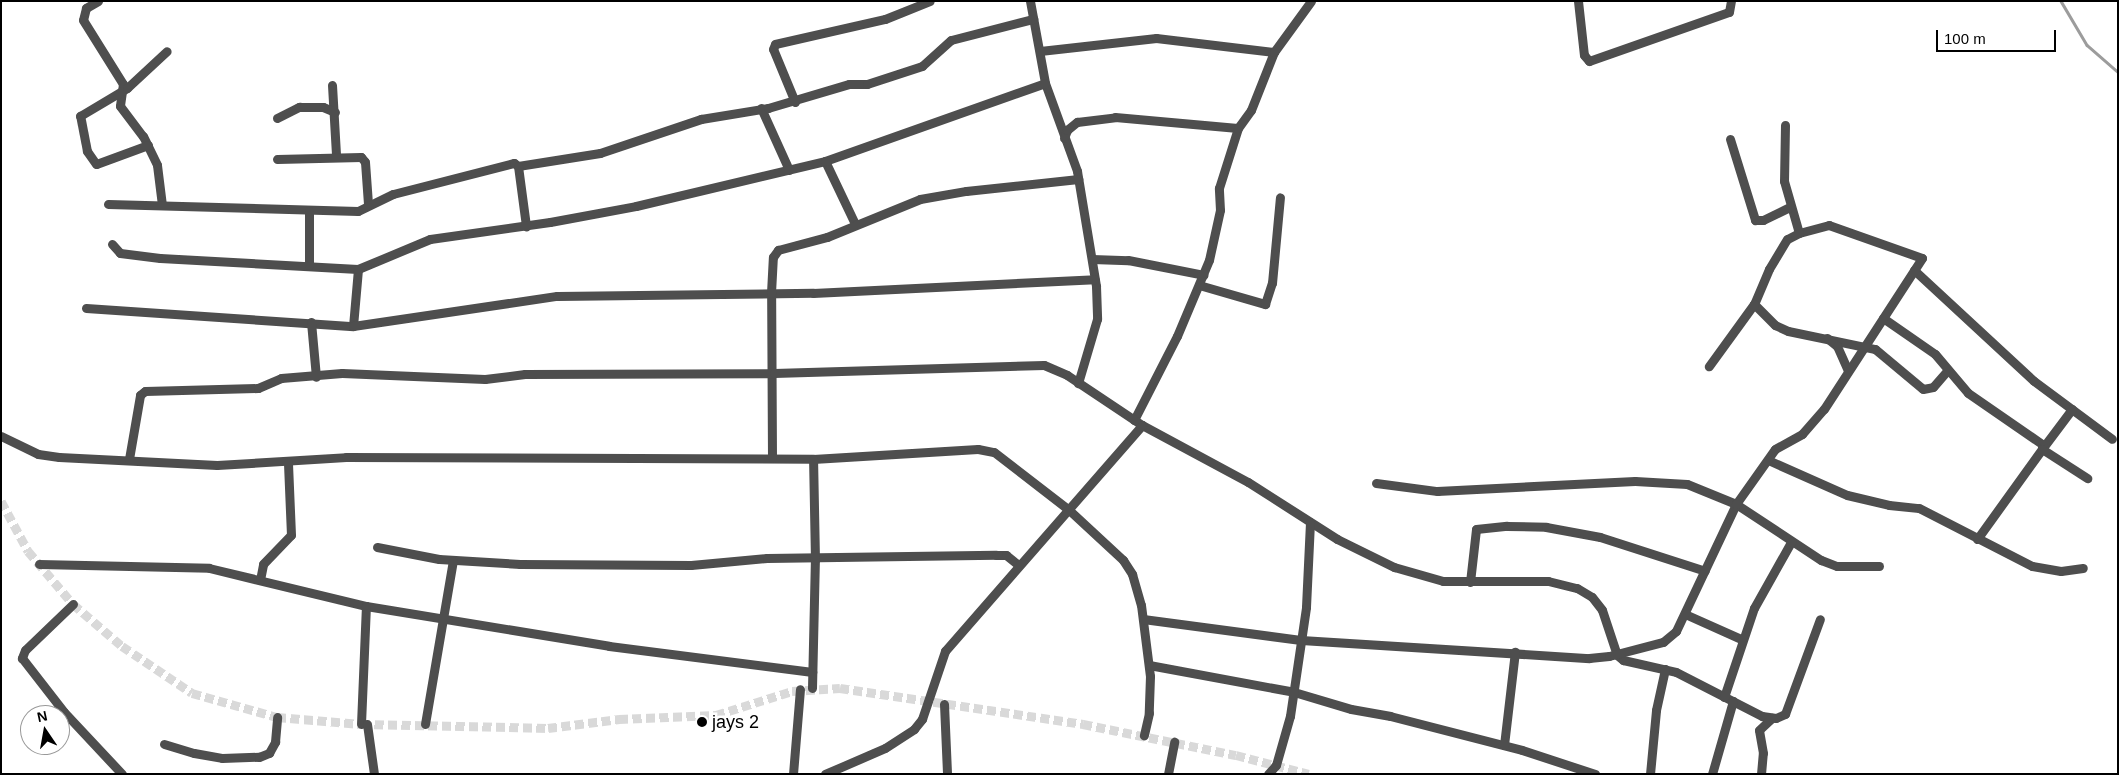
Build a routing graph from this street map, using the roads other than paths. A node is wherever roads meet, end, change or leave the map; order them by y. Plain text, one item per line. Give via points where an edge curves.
1 (98, 1) edge
2 (930, 1) edge
3 (1030, 1) edge
4 (1311, 1) edge
5 (1578, 1) edge
6 (1731, 1) edge
7 (1033, 19) junction
8 (167, 51) dead end
9 (1040, 51) junction
10 (1274, 52) junction
11 (1045, 83) junction
12 (332, 85) dead end
13 (122, 91) junction
14 (795, 102) junction
15 (761, 108) junction
16 (335, 112) junction
17 (277, 118) dead end
18 (1785, 124) dead end
19 (1238, 128) junction
20 (1064, 138) junction
21 (1730, 139) dead end
22 (148, 145) junction
23 (336, 156) junction
24 (277, 159) dead end
25 (825, 161) junction
26 (518, 166) junction
27 (789, 170) junction
28 (1078, 179) junction
29 (1280, 197) dead end
30 (108, 204) dead end
31 (162, 204) junction
32 (368, 204) junction
33 (1790, 207) junction
34 (309, 210) junction
35 (855, 224) junction
36 (526, 226) junction
37 (1799, 233) junction
38 (112, 244) dead end
39 (1092, 259) junction
40 (309, 265) junction
41 (358, 268) junction
42 (1914, 270) junction
43 (1204, 275) junction
44 (1095, 279) junction
45 (1199, 286) junction
46 (771, 294) junction
47 (1754, 304) junction
48 (86, 308) dead end
49 (1883, 318) junction
50 (310, 322) junction
51 (353, 326) junction
52 (1827, 337) junction
53 (1865, 344) junction
54 (1709, 366) dead end
55 (1848, 371) junction
56 (1947, 371) junction
57 (774, 373) junction
58 (316, 377) junction
59 (1078, 383) junction
60 (2072, 409) junction
61 (1138, 422) junction
62 (1, 436) edge
63 (2112, 439) dead end
64 (2042, 449) junction
65 (772, 458) junction
66 (129, 459) junction
67 (813, 459) junction
68 (1768, 460) junction
69 (288, 462) junction
70 (2087, 478) dead end
71 (1376, 483) dead end
72 (1736, 504) junction
73 (1069, 510) junction
74 (1310, 522) junction
75 (1977, 539) junction
76 (1791, 542) junction
77 (377, 547) dead end
78 (815, 560) junction
79 (454, 561) junction
80 (39, 564) dead end
81 (1017, 564) junction
82 (1879, 566) dead end
83 (2084, 568) dead end
84 (1704, 571) junction
85 (260, 580) junction
86 (1470, 582) junction
87 (73, 604) dead end
88 (366, 606) junction
89 (1685, 614) junction
90 (442, 618) junction
91 (1143, 619) junction
92 (1820, 619) dead end
93 (1301, 640) junction
94 (1741, 640) junction
95 (1514, 652) junction
96 (1617, 655) junction
97 (1148, 665) junction
98 (1665, 669) junction
99 (812, 672) junction
100 (812, 688) dead end
101 (800, 689) dead end
102 (1294, 692) junction
103 (1724, 696) junction
104 (1733, 701) junction
105 (944, 704) dead end
106 (277, 717) dead end
107 (1772, 718) junction
108 (425, 724) dead end
109 (1144, 735) dead end
110 (1174, 742) dead end
111 (164, 744) dead end
112 (1504, 745) junction
113 (122, 774) edge
114 (374, 774) edge
115 (793, 774) edge
116 (825, 774) edge
117 (947, 774) edge
118 (1168, 774) edge
119 (1268, 774) edge
120 (1595, 774) edge
121 (1650, 774) edge
122 (1712, 774) edge
123 (1761, 774) edge

1 - 13 street via 86,8 83,20 122,82
2 - 14 street via 885,19 775,44 773,49
3 - 7 street
4 - 10 street
5 - 6 street via 1584,55 1589,61 1729,12
7 - 9 street
7 - 14 street via 951,40 940,47 930,61 915,68
8 - 13 street
9 - 10 street via 1156,38
9 - 11 street
10 - 19 street via 1251,110
11 - 20 street
11 - 25 street
12 - 16 street
13 - 22 street via 120,106
13 - 22 street via 80,116 91,160 98,164
14 - 15 street
15 - 26 street via 701,119 600,153
15 - 27 street
16 - 17 street via 323,107 299,107
16 - 23 street
18 - 33 street via 1784,181
19 - 20 street via 1115,117 1077,122 1067,130
19 - 43 street via 1219,188 1220,210
20 - 28 street
21 - 33 street via 1755,220 1763,220
22 - 31 street via 157,165
23 - 24 street
23 - 32 street via 363,158
25 - 27 street
25 - 35 street via 834,174
26 - 32 street via 514,163 480,170
26 - 36 street
27 - 36 street via 636,206
28 - 35 street via 940,195 901,205
28 - 39 street
29 - 45 street via 1272,282 1265,304
30 - 31 street
31 - 34 street
32 - 34 street via 358,211
33 - 37 street
34 - 40 street
35 - 46 street via 827,237 778,250 773,257
36 - 41 street via 430,239
37 - 42 street via 1823,225 1847,230 1922,258
37 - 47 street via 1788,239 1769,269
38 - 40 street via 116,251 128,254
39 - 43 street via 1128,260
39 - 44 street
40 - 41 street
41 - 51 street
42 - 49 street
42 - 60 street via 2022,371
43 - 45 street
44 - 46 street
44 - 59 street via 1096,319
45 - 61 street
46 - 51 street via 557,296
46 - 57 street
47 - 52 street via 1781,328
47 - 54 street
48 - 50 street
49 - 53 street
49 - 56 street via 1935,354
50 - 51 street
50 - 58 street
52 - 53 street
52 - 55 street via 1837,346
53 - 55 street
53 - 56 street via 1886,356 1923,389 1933,387
55 - 68 street via 1809,426 1795,439 1780,444
56 - 64 street via 1975,399 2039,440
57 - 58 street via 526,374 485,379 342,373
57 - 59 street via 1033,364 1052,367
57 - 65 street
58 - 66 street via 281,378 268,386 253,388 144,391
59 - 61 street
60 - 63 street
60 - 64 street
61 - 73 street
61 - 74 street via 1248,482
62 - 66 street via 38,454
64 - 70 street
64 - 75 street
65 - 67 street
65 - 69 street via 465,455 346,457
66 - 69 street via 217,465
67 - 73 street via 986,451 1003,457
67 - 78 street
68 - 72 street
68 - 75 street via 1847,495 1919,508
69 - 85 street via 291,535 263,564
71 - 72 street via 1437,491 1479,491 1664,481 1708,491
72 - 76 street
72 - 84 street
73 - 81 street
73 - 91 street via 1123,560 1137,589
74 - 86 street via 1344,543 1394,566 1421,576
74 - 93 street via 1308,590
75 - 83 street via 2032,566 2060,571
76 - 82 street via 1820,560 1837,566
76 - 94 street via 1758,600
77 - 79 street
78 - 79 street via 767,558 670,565
78 - 81 street via 1001,555 1012,558
78 - 99 street
79 - 90 street
80 - 85 street via 194,567
81 - 116 street via 945,651 922,719 914,729 885,748
84 - 86 street via 1600,537 1546,527 1507,526 1476,529
84 - 89 street
85 - 88 street
86 - 96 street via 1548,581 1577,588 1592,597 1602,610
87 - 113 street via 25,650 22,658 64,712
88 - 90 street
88 - 114 street via 364,724
89 - 94 street
89 - 96 street via 1676,631 1663,642
90 - 99 street via 609,646
90 - 108 street
91 - 93 street
91 - 97 street
92 - 107 street via 1787,712
93 - 95 street
93 - 102 street
94 - 103 street
95 - 96 street via 1589,658
95 - 112 street
96 - 98 street via 1632,663
97 - 102 street
97 - 109 street via 1150,694
98 - 103 street
98 - 121 street via 1656,710
99 - 100 street
101 - 115 street
102 - 112 street via 1358,711
102 - 119 street via 1286,737 1276,766
103 - 104 street
104 - 107 street
104 - 122 street
105 - 117 street
106 - 111 street via 275,742 269,753 259,757 213,756
107 - 123 street via 1759,730 1763,753
110 - 118 street
112 - 120 street

